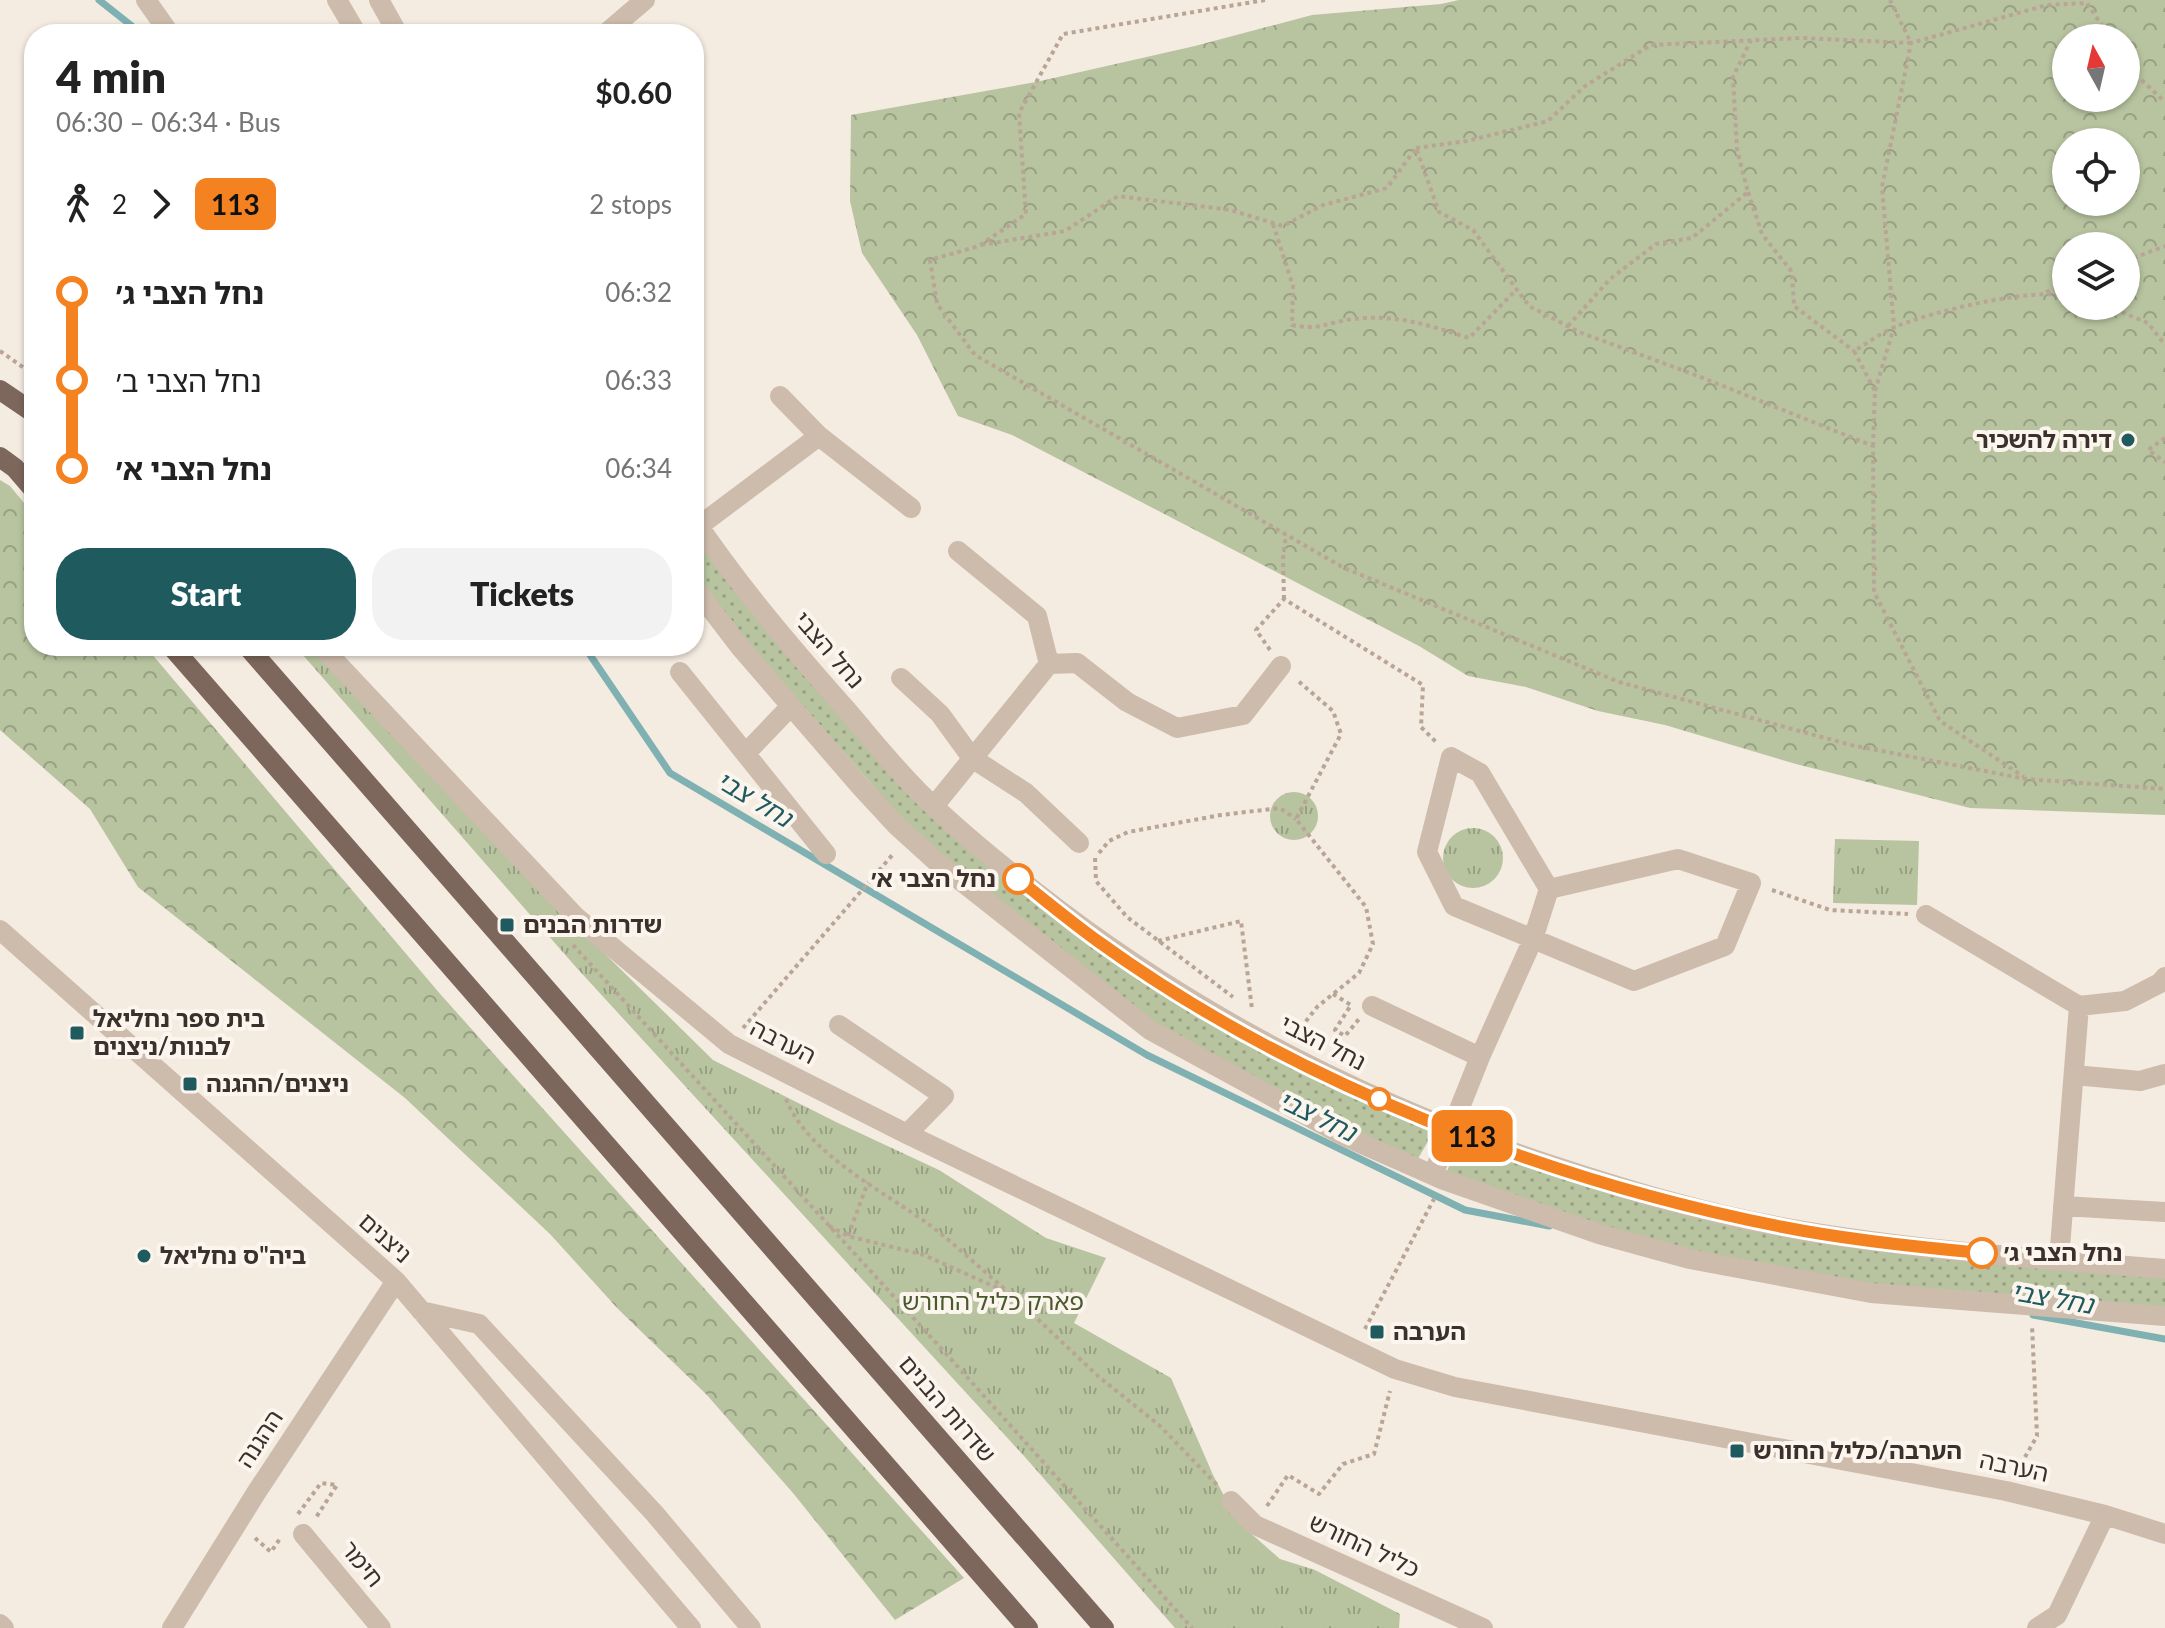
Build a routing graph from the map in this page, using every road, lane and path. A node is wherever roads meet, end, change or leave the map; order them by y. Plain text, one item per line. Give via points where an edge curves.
1 (146, 0) edge
2 (337, 0) edge
3 (379, 0) edge
4 (645, 0) edge
5 (1265, 0) edge
6 (1890, 0) edge
7 (163, 24) edge
8 (351, 24) edge
9 (392, 24) edge
10 (617, 24) edge
11 (2101, 24) edge
12 (1751, 40) junction
13 (1911, 43) junction
14 (2140, 79) edge
15 (2165, 102) edge
16 (1416, 148) junction
17 (1748, 192) junction
18 (1272, 223) junction
19 (979, 246) junction
20 (2165, 246) edge
21 (2140, 256) edge
22 (1517, 289) junction
23 (2052, 290) edge
24 (2044, 293) junction
25 (2052, 294) edge
26 (2140, 320) edge
27 (1568, 326) junction
28 (1894, 327) junction
29 (2165, 345) edge
30 (0, 351) edge
31 (1854, 351) junction
32 (24, 368) edge
33 (0, 390) edge
34 (1875, 391) junction
35 (780, 396) dead end
36 (24, 406) edge
37 (819, 436) junction
38 (2165, 438) edge
39 (1873, 446) junction
40 (0, 457) edge
41 (2165, 462) edge
42 (24, 478) edge
43 (911, 508) dead end
44 (704, 516) edge
45 (704, 533) edge
46 (1286, 535) junction
47 (958, 551) dead end
48 (1284, 599) junction
49 (704, 600) edge
50 (180, 656) edge
51 (256, 656) edge
52 (330, 656) edge
53 (1049, 664) junction
54 (1281, 666) junction
55 (680, 672) dead end
56 (901, 678) dead end
57 (790, 707) junction
58 (746, 753) junction
59 (1451, 757) junction
60 (972, 758) junction
61 (2026, 779) junction
62 (2165, 789) edge
63 (934, 806) junction
64 (1296, 819) junction
65 (909, 836) junction
66 (1079, 843) joint
67 (826, 854) dead end
68 (1095, 859) junction
69 (1751, 883) junction
70 (1549, 889) junction
71 (1926, 915) joint
72 (0, 930) edge
73 (1533, 939) junction
74 (1158, 941) junction
75 (573, 945) dead end
76 (2165, 977) edge
77 (1333, 994) junction
78 (1235, 999) dead end
79 (1372, 1006) joint
80 (2079, 1006) junction
81 (1244, 1007) dead end
82 (839, 1025) dead end
83 (1286, 1027) dead end
84 (1298, 1032) junction
85 (729, 1044) junction
86 (1282, 1052) junction
87 (1480, 1057) junction
88 (2165, 1074) edge
89 (2074, 1075) junction
90 (783, 1091) dead end
91 (1452, 1129) junction
92 (907, 1134) junction
93 (1439, 1178) junction
94 (868, 1182) junction
95 (2063, 1206) junction
96 (2165, 1212) edge
97 (825, 1224) junction
98 (848, 1236) junction
99 (2059, 1260) junction
100 (2165, 1269) edge
101 (396, 1281) junction
102 (1011, 1294) junction
103 (2031, 1306) junction
104 (421, 1311) junction
105 (2165, 1316) edge
106 (1354, 1349) junction
107 (1395, 1369) junction
108 (2006, 1491) junction
109 (1231, 1501) joint
110 (2105, 1515) junction
111 (1255, 1525) junction
112 (303, 1534) dead end
113 (2165, 1534) edge
114 (172, 1628) edge
115 (381, 1628) edge
116 (691, 1628) edge
117 (751, 1628) edge
118 (1028, 1628) edge
119 (1104, 1628) edge
120 (1192, 1628) edge
121 (1483, 1628) edge
122 (2037, 1628) edge

1 - 7 street
2 - 8 street
3 - 9 street
4 - 10 street
5 - 19 path via 1063,34 1019,113 1026,214
6 - 13 path
11 - 13 path via 2087,3 2047,5
12 - 13 path
12 - 16 path via 1651,45 1585,86 1548,121
12 - 17 path via 1733,77 1737,150
13 - 28 path via 1882,187
14 - 15 path
16 - 18 path via 1387,188 1323,205 1283,226
16 - 22 path via 1439,212 1473,230
17 - 27 path via 1692,238 1656,244 1610,279
17 - 31 path via 1762,234 1792,272 1794,306
18 - 19 path via 1230,210 1118,196 1065,231
18 - 22 path via 1293,286 1292,325 1313,329 1353,319 1411,319 1469,338
19 - 46 path via 930,260 937,304 975,355
20 - 21 path
22 - 27 path via 1529,306
23 - 24 path
24 - 25 path
24 - 28 path via 1944,311
26 - 29 path
27 - 39 path
28 - 31 path
28 - 34 path
30 - 32 path
31 - 34 path
33 - 36 main road
34 - 39 path
35 - 37 street
37 - 43 street
37 - 44 street
38 - 41 path via 2148,450
39 - 61 path via 1874,592 1940,721
40 - 42 main road
45 - 63 street, נחל הצבי via 807,666
46 - 48 path
46 - 61 path via 1342,567 1619,682 1851,745
47 - 53 street via 1037,616
48 - 54 path via 1256,630
48 - 59 path via 1423,685 1421,727
49 - 57 street
50 - 118 main road
51 - 119 main road, שדרות הבנים
52 - 85 street, הערבה via 576,917
53 - 54 street via 1077,663 1127,702 1177,728 1243,715
53 - 60 street
54 - 64 path via 1333,711 1341,734
55 - 58 street
56 - 60 street via 940,714
57 - 58 street
57 - 65 street
58 - 67 street
59 - 70 street via 1480,773
59 - 73 street via 1427,852 1454,906
60 - 63 street
60 - 66 street via 1026,793
61 - 62 path
63 - 86 street, נחל הצבי via 1099,942
64 - 68 path via 1280,808 1128,832 1109,841
64 - 77 path via 1366,907 1373,944 1359,973
65 - 85 path
65 - 93 street via 993,909 1150,1030 1342,1135
66 - 68 path
68 - 74 path via 1096,881 1127,917
69 - 70 street via 1678,859
69 - 71 path via 1830,910
69 - 73 street via 1725,946 1634,981
70 - 73 street
71 - 80 street
72 - 101 street, ניצנים
73 - 87 street
74 - 78 path
74 - 81 path via 1241,921 1252,1010
75 - 97 path
76 - 80 street via 2125,1001
77 - 79 path via 1351,1005 1335,1030 1345,1036
77 - 84 path
79 - 87 street
80 - 89 street
82 - 92 street via 944,1096
83 - 84 path
84 - 86 path
85 - 92 street, הערבה
86 - 91 street, נחל הצבי
87 - 91 street
88 - 89 street via 2140,1081
89 - 95 street
90 - 94 path via 794,1119 839,1164
91 - 93 street
91 - 99 street, נחל הצבי via 1608,1184 1784,1228
92 - 106 street, הערבה
93 - 103 street via 1599,1234 1690,1259 1871,1293
93 - 106 path
94 - 98 path
94 - 102 path
95 - 96 street
95 - 99 street
97 - 98 path
97 - 120 path
98 - 102 path via 924,1255
99 - 100 street, נחל הצבי
101 - 104 street, ניצנים
101 - 114 street, ההגנה
102 - 109 path via 1159,1425
103 - 105 street
103 - 108 path via 2037,1436
104 - 116 street, ניצנים
104 - 117 street via 479,1324 655,1514
106 - 107 street, הערבה
107 - 108 street, הערבה via 1455,1387
107 - 111 path via 1374,1454 1343,1464 1319,1494 1288,1475
108 - 110 street, הערבה
109 - 111 street, כליל החורש
110 - 113 street, הערבה
110 - 122 street via 2057,1615
111 - 121 street, כליל החורש
112 - 115 street, חימר

